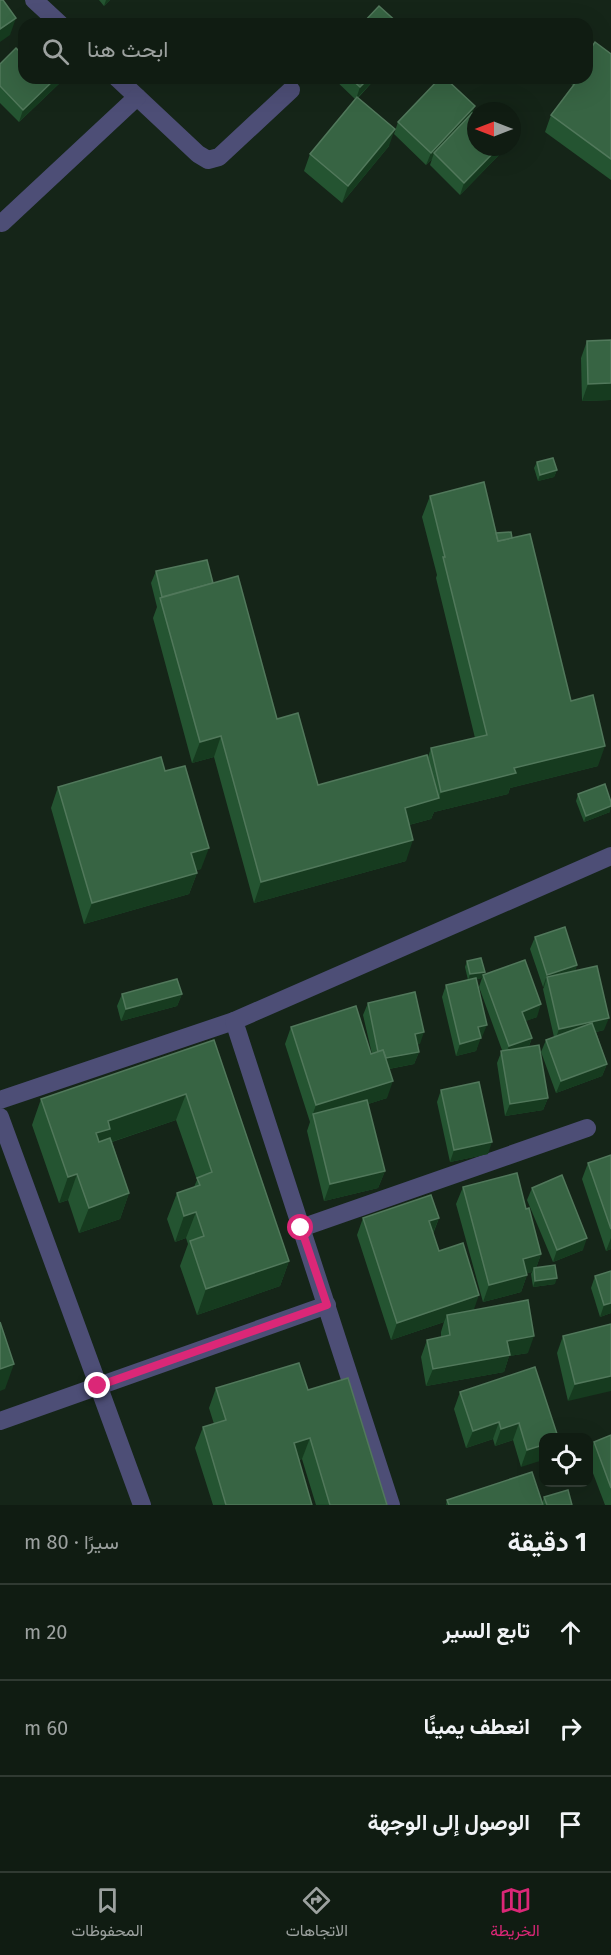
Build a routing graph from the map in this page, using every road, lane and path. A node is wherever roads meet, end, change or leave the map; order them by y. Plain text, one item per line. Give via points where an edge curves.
1 (34, 0) edge
2 (54, 18) edge
3 (123, 84) edge
4 (291, 90) dead end
5 (137, 97) junction
6 (2, 223) dead end
7 (611, 856) edge
8 (234, 1021) junction
9 (0, 1100) edge
10 (0, 1119) edge
11 (586, 1128) dead end
12 (301, 1228) junction
13 (327, 1305) junction
14 (98, 1386) junction
15 (0, 1421) edge
16 (142, 1505) edge
17 (392, 1505) edge

1 - 2 street
3 - 5 street
4 - 5 street via 219,157 208,160
5 - 6 street
7 - 8 street
8 - 9 street
8 - 12 street
10 - 14 street
11 - 12 street
12 - 13 street
13 - 14 street
13 - 17 street
14 - 15 street
14 - 16 street

